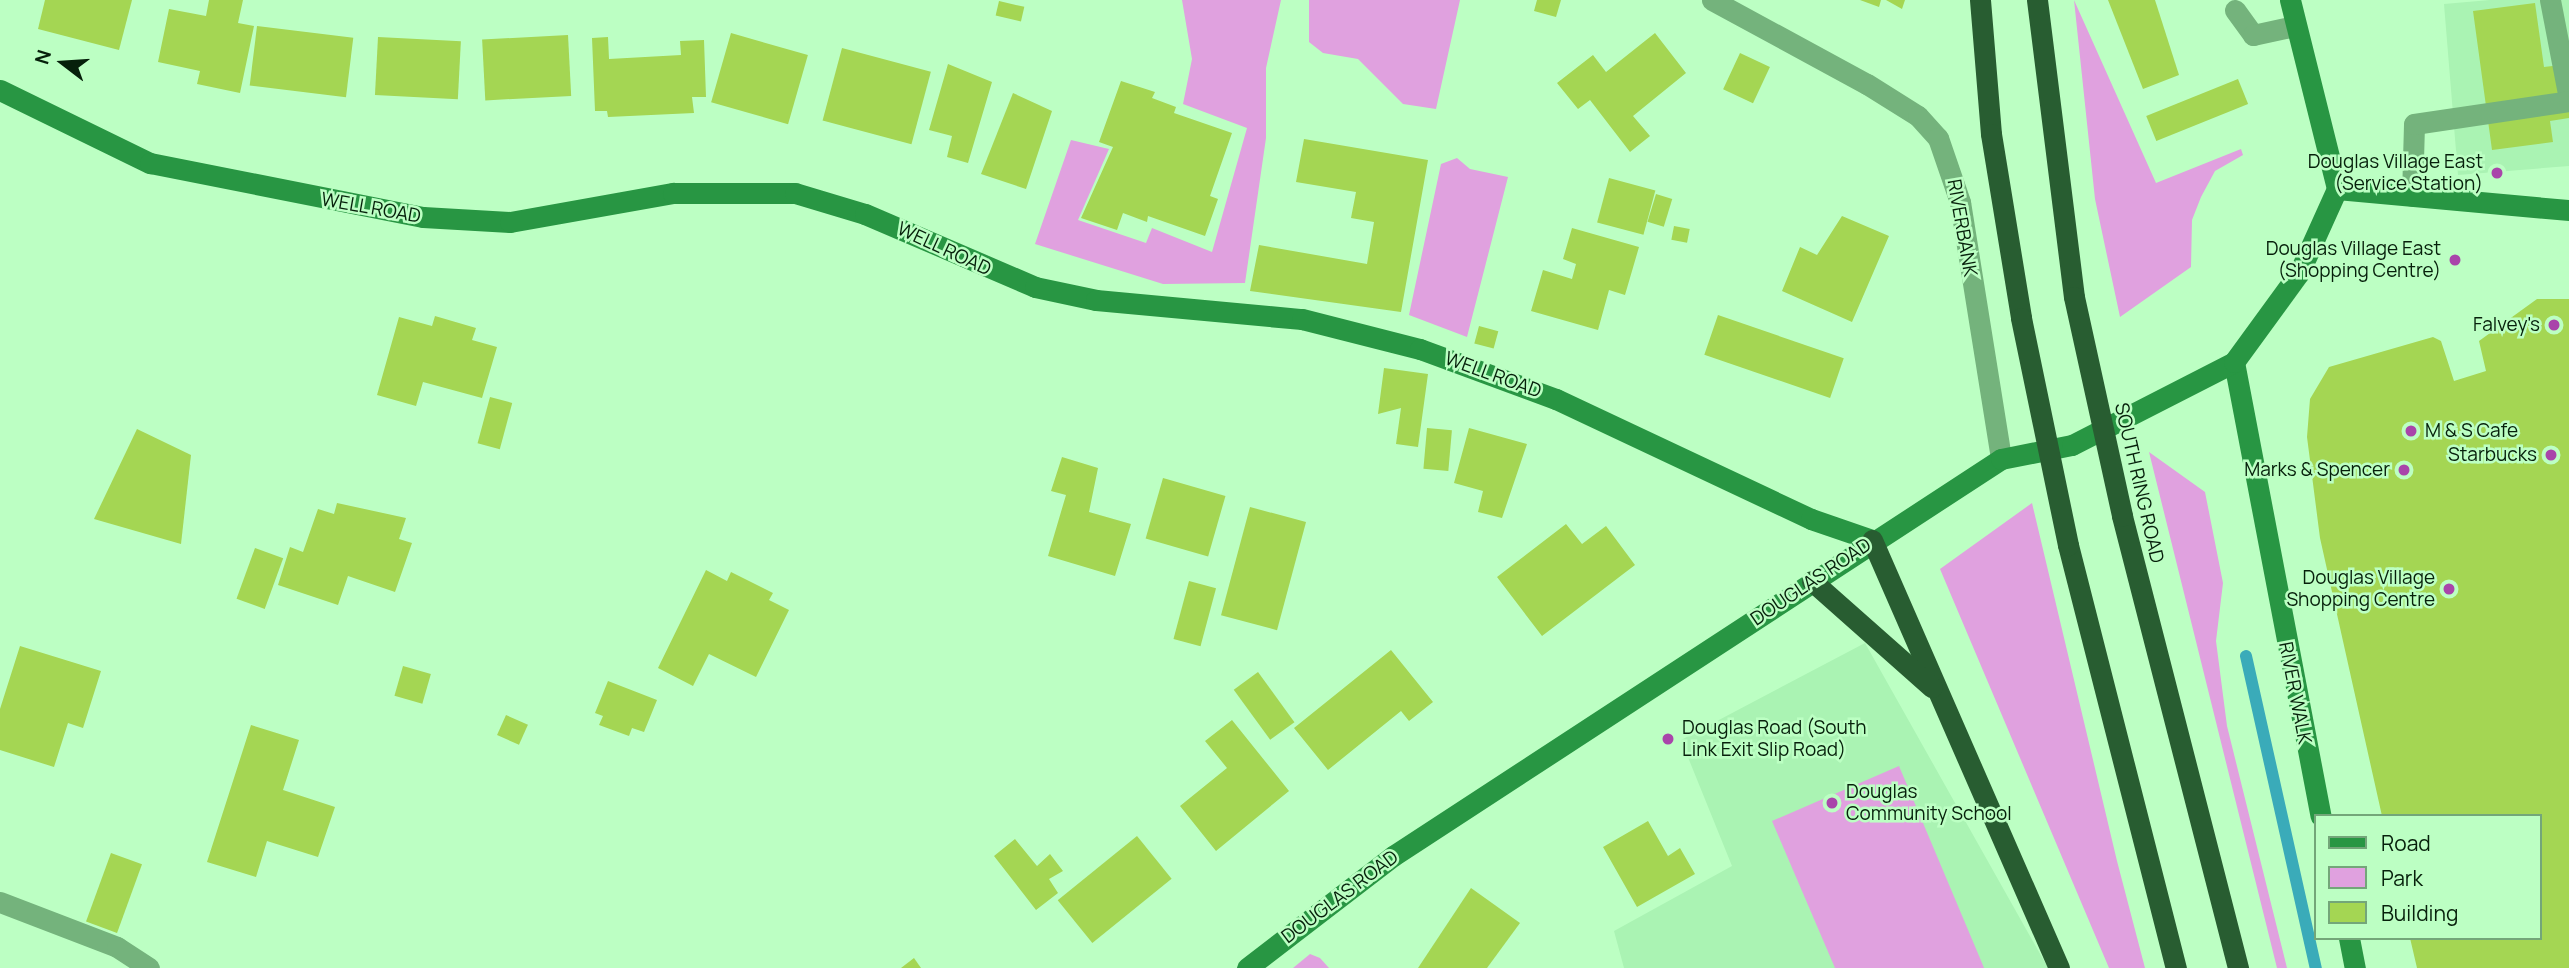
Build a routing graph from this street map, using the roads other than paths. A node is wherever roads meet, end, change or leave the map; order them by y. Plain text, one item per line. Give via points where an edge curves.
1 (1712, 0) edge
2 (1980, 0) edge
3 (2038, 0) edge
4 (2290, 0) edge
5 (2550, 0) edge
6 (2235, 10) dead end
7 (2295, 26) junction
8 (0, 90) edge
9 (2569, 100) edge
10 (2337, 189) junction
11 (2412, 196) junction
12 (2569, 210) edge
13 (2234, 362) junction
14 (2001, 459) junction
15 (1872, 540) junction
16 (1812, 582) junction
17 (1938, 693) junction
18 (2321, 814) edge
19 (0, 902) edge
20 (2349, 940) edge
21 (149, 968) edge
22 (1247, 968) edge
23 (2059, 968) edge
24 (2176, 968) edge
25 (2238, 968) edge
26 (2355, 968) edge

1 - 14 street, RIVERBANK via 1867,84 1918,116 1938,138 1960,202
2 - 24 highway, bridge via 1991,134 2021,318 2068,545
3 - 25 highway, SOUTH RING ROAD, bridge via 2074,297 2122,516
4 - 7 main road
5 - 9 street
6 - 7 street via 2253,34
7 - 10 main road
8 - 15 main road, WELL ROAD via 150,163 423,217 510,222 673,194 795,193 865,214 991,272 1045,289 1302,318 1420,349 1556,399 1811,519
9 - 11 street via 2414,124
10 - 11 main road
10 - 13 main road, DOUGLAS ROAD via 2299,273
11 - 12 main road
13 - 14 main road, DOUGLAS ROAD via 2072,445
13 - 18 main road, RIVER WALK
14 - 15 main road, DOUGLAS ROAD
15 - 16 main road, DOUGLAS ROAD
15 - 17 highway
16 - 17 highway
16 - 22 main road, DOUGLAS ROAD via 1392,856
17 - 23 highway
19 - 21 street via 117,947
20 - 26 main road

